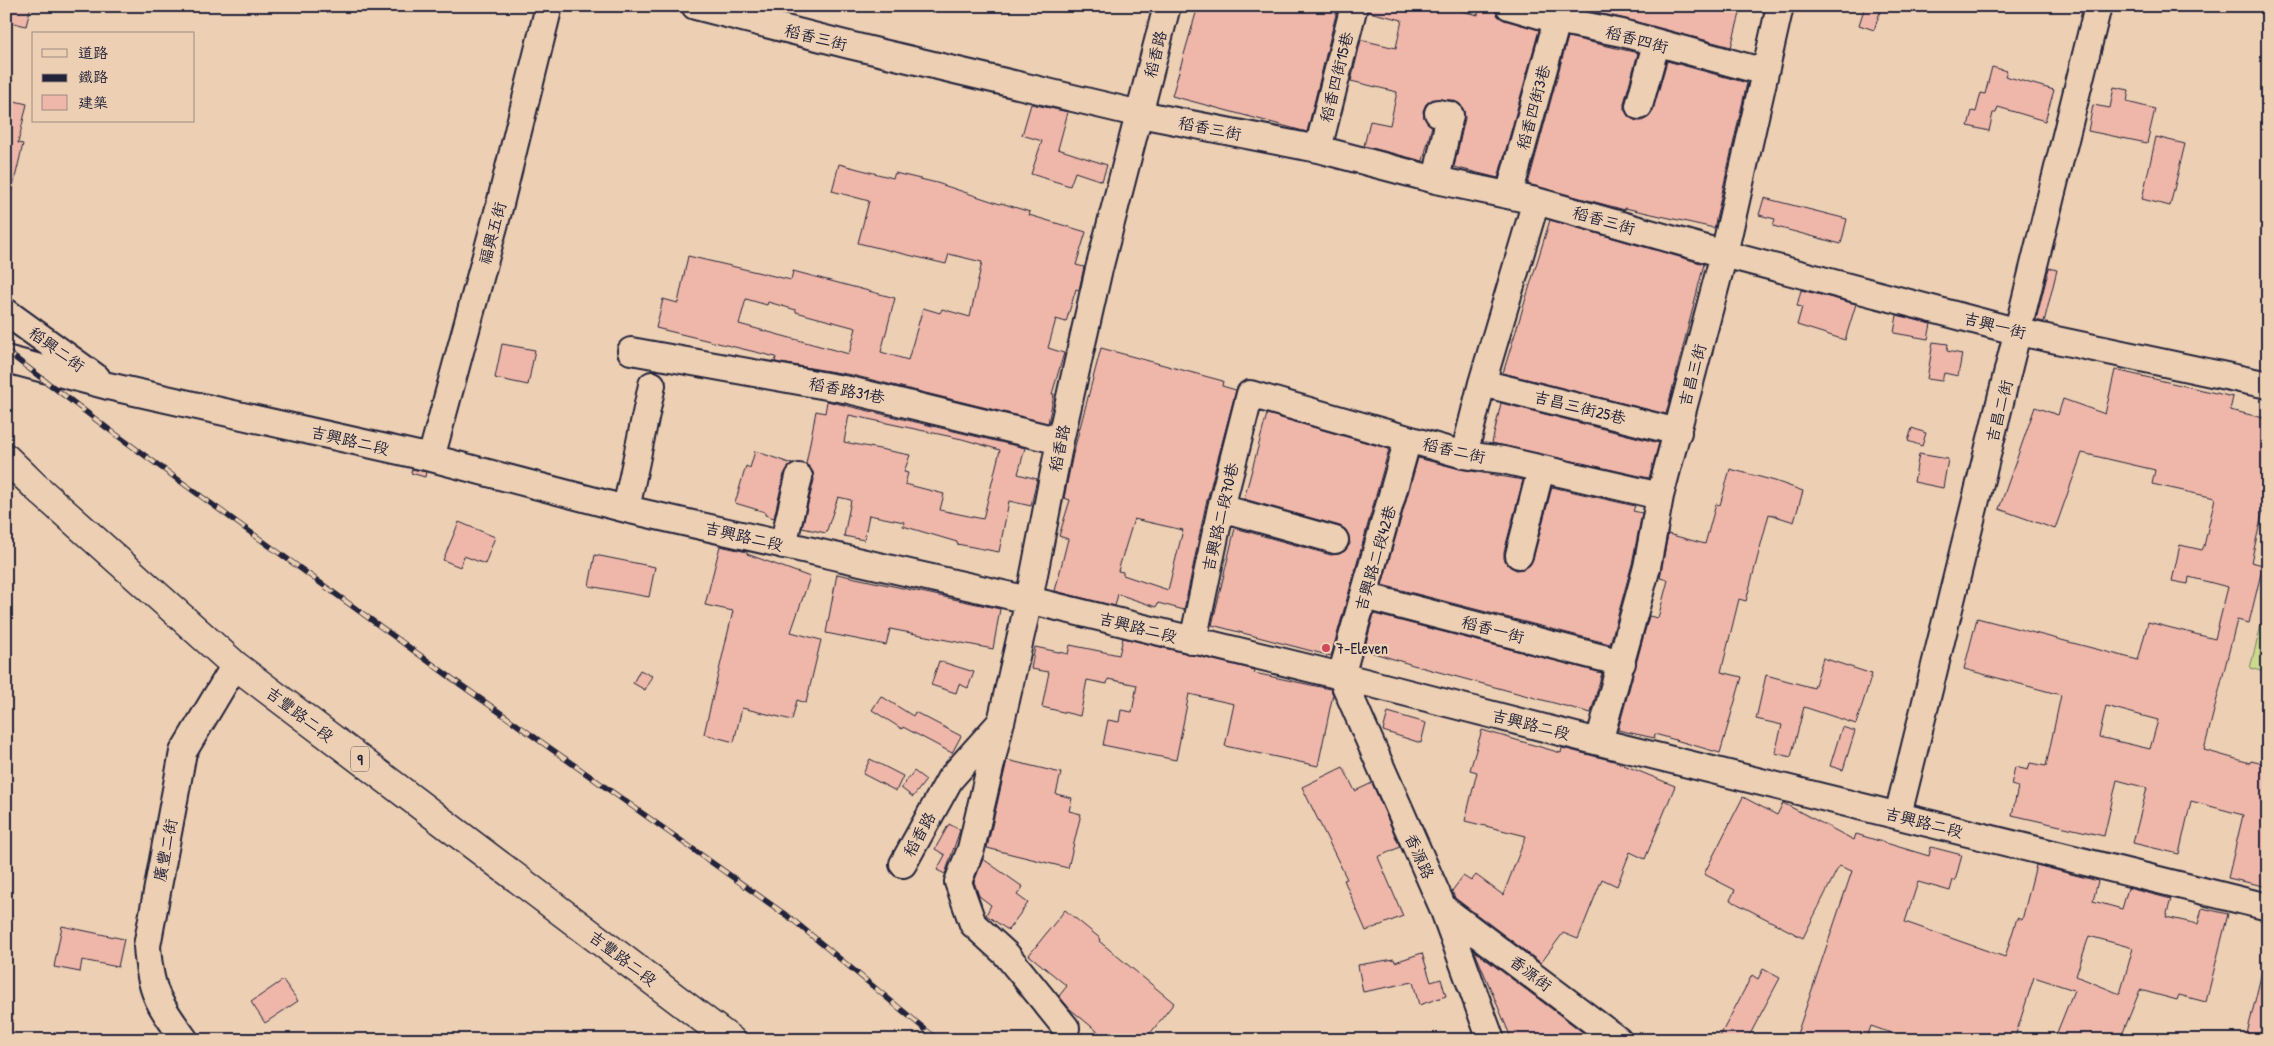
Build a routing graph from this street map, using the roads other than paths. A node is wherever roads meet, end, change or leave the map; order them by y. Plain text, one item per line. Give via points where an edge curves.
1 (549, 6) edge
2 (695, 6) edge
3 (1167, 6) edge
4 (1354, 6) edge
5 (1509, 6) edge
6 (1780, 6) edge
7 (2098, 6) edge
8 (1559, 13) edge
9 (1656, 44) junction
10 (1765, 72) junction
11 (1639, 106) dead end
12 (1140, 114) junction
13 (1438, 114) dead end
14 (1318, 149) junction
15 (1436, 180) junction
16 (1510, 195) junction
17 (1536, 201) junction
18 (1724, 254) junction
19 (6, 312) edge
20 (2019, 332) junction
21 (631, 351) dead end
22 (6, 359) edge
23 (1482, 383) junction
24 (2268, 385) edge
25 (108, 386) junction
26 (652, 386) dead end
27 (1250, 394) joint
28 (1678, 432) junction
29 (1408, 439) junction
30 (1060, 442) junction
31 (1464, 455) junction
32 (6, 458) edge
33 (431, 458) junction
34 (1541, 469) junction
35 (799, 477) dead end
36 (1660, 496) junction
37 (1221, 508) junction
38 (626, 509) junction
39 (1335, 540) dead end
40 (783, 545) junction
41 (1519, 555) dead end
42 (1364, 596) junction
43 (1029, 600) junction
44 (1193, 641) junction
45 (1622, 662) junction
46 (235, 665) junction
47 (1341, 676) junction
48 (1001, 722) junction
49 (1599, 742) junction
50 (1898, 815) junction
51 (902, 864) dead end
52 (2268, 907) edge
53 (1443, 908) junction
54 (1066, 1028) dead end
55 (185, 1040) edge
56 (731, 1040) edge
57 (1491, 1040) edge
58 (1618, 1040) edge

1 - 33 street, 福興五街
2 - 12 street, 稻香三街 via 849,46
3 - 12 street, 稻香路
4 - 14 street, 稻香四街15巷
5 - 8 street, 稻香四街
6 - 10 street, 吉昌三街
7 - 20 street, 吉昌二街
8 - 9 street, 稻香四街
8 - 16 street, 稻香四街3巷
9 - 10 street, 稻香四街
9 - 11 street
10 - 18 street, 吉昌三街
12 - 14 street, 稻香三街
12 - 30 street, 稻香路 via 1098,273
13 - 15 street via 1450,115
14 - 15 street, 稻香三街
15 - 16 street, 稻香三街
16 - 17 street, 稻香三街
17 - 18 street, 稻香三街
17 - 23 street
18 - 20 street, 吉興一街
18 - 28 street, 吉昌三街
19 - 25 street, 稻興二街
20 - 24 street, 吉興一街
20 - 50 street, 吉昌二街
21 - 30 street, 稻香路31巷 via 849,390
22 - 25 street, 吉興路二段
23 - 28 street, 吉昌三街25巷
23 - 31 street
25 - 33 street, 吉興路二段
26 - 38 street
27 - 29 street, 稻香二街
27 - 37 street, 吉興路二段70巷
28 - 36 street, 吉昌三街
29 - 31 street, 稻香二街
29 - 42 street, 吉興路二段42巷
30 - 43 street, 稻香路
31 - 34 street, 稻香二街
32 - 46 main road, 吉豐路二段 / 9
33 - 38 street, 吉興路二段
34 - 36 street, 稻香二街
34 - 41 street
35 - 40 street
36 - 45 street, 吉昌三街 via 1647,567
37 - 39 street
37 - 44 street, 吉興路二段70巷
38 - 40 street, 吉興路二段
40 - 43 street, 吉興路二段
42 - 45 street, 稻香一街
42 - 47 street, 吉興路二段42巷
43 - 44 street, 吉興路二段
43 - 48 street, 稻香路
44 - 47 street, 吉興路二段
45 - 49 street, 吉昌三街
46 - 55 street, 廣豐二街 via 183,752 147,946 155,995
46 - 56 main road, 吉豐路二段 / 9
47 - 49 street, 吉興路二段
47 - 53 street, 香源路
48 - 51 street, 稻香路 via 950,779
48 - 54 street via 971,849 958,882 973,924 1006,954
49 - 50 street, 吉興路二段
50 - 52 street, 吉興路二段
53 - 57 street, 香源路
53 - 58 street, 香源街

